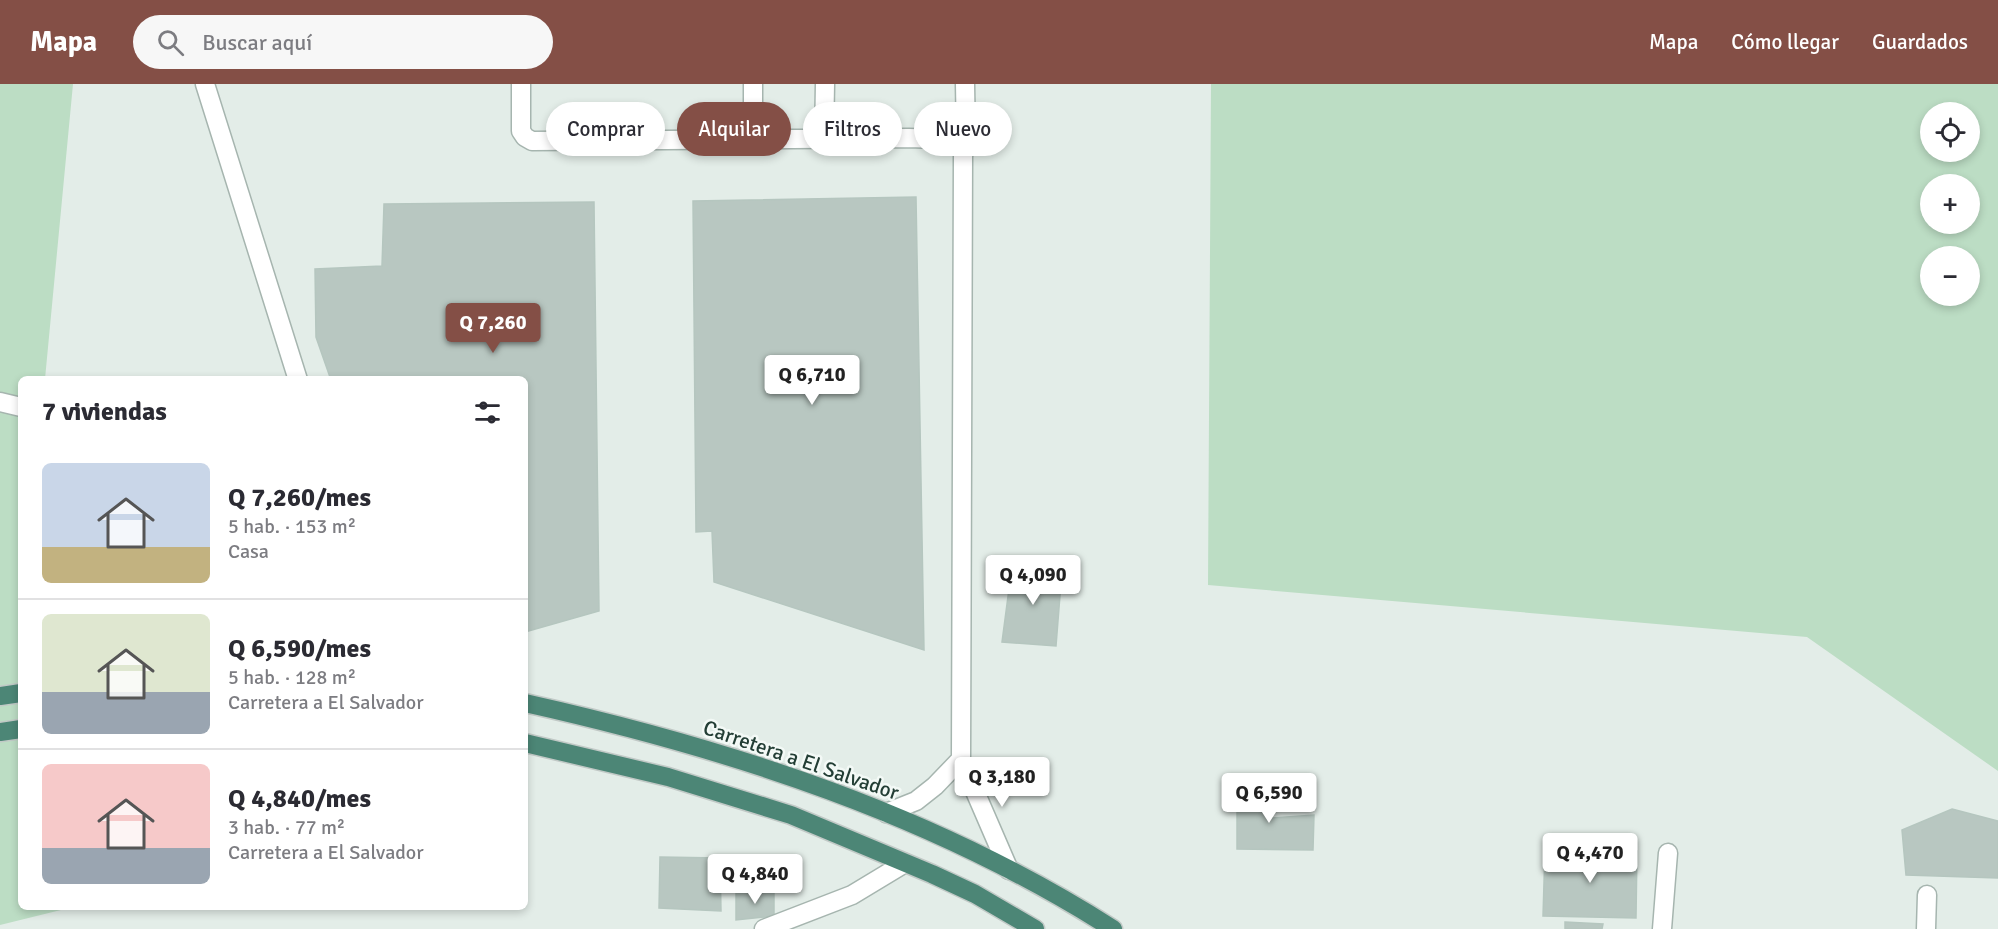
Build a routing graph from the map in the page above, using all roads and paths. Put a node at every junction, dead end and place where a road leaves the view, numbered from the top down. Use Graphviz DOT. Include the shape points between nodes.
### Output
graph roads {
  1 [pos="206,84"];
  2 [pos="521,84"];
  3 [pos="753,84"];
  4 [pos="825,84"];
  5 [pos="965,84"];
  6 [pos="753,102"];
  7 [pos="825,102"];
  8 [pos="965,102"];
  9 [pos="677,141"];
  10 [pos="963,156"];
  11 [pos="297,376"];
  12 [pos="0,402"];
  13 [pos="18,406"];
  14 [pos="18,693"];
  15 [pos="0,696"];
  16 [pos="528,704"];
  17 [pos="18,729"];
  18 [pos="0,732"];
  19 [pos="528,744"];
  20 [pos="962,759"];
  21 [pos="886,813"];
  22 [pos="1668,853"];
  23 [pos="905,863"];
  24 [pos="1009,870"];
  25 [pos="1927,895"];
  26 [pos="764,929"];
  27 [pos="1035,929"];
  28 [pos="1113,929"];
  29 [pos="1662,929"];
  30 [pos="1926,929"];
  1 -- 11 [label="street"];
  2 -- 9 [label="street" via="521,131 532,141"];
  3 -- 6 [label="street"];
  4 -- 7 [label="street"];
  5 -- 8 [label="street"];
  10 -- 20 [label="street"];
  12 -- 13 [label="street"];
  14 -- 15 [label="highway"];
  16 -- 21 [label="highway, Carretera a El Salvador" via="696,746 822,787"];
  17 -- 18 [label="highway"];
  19 -- 23 [label="highway" via="728,794 792,815"];
  20 -- 21 [label="street" via="916,801"];
  20 -- 24 [label="street"];
  21 -- 24 [label="highway, Carretera a El Salvador"];
  22 -- 29 [label="street"];
  23 -- 26 [label="street" via="852,895"];
  23 -- 27 [label="highway" via="975,894"];
  24 -- 28 [label="highway, Carretera a El Salvador"];
  25 -- 30 [label="street"];
}
